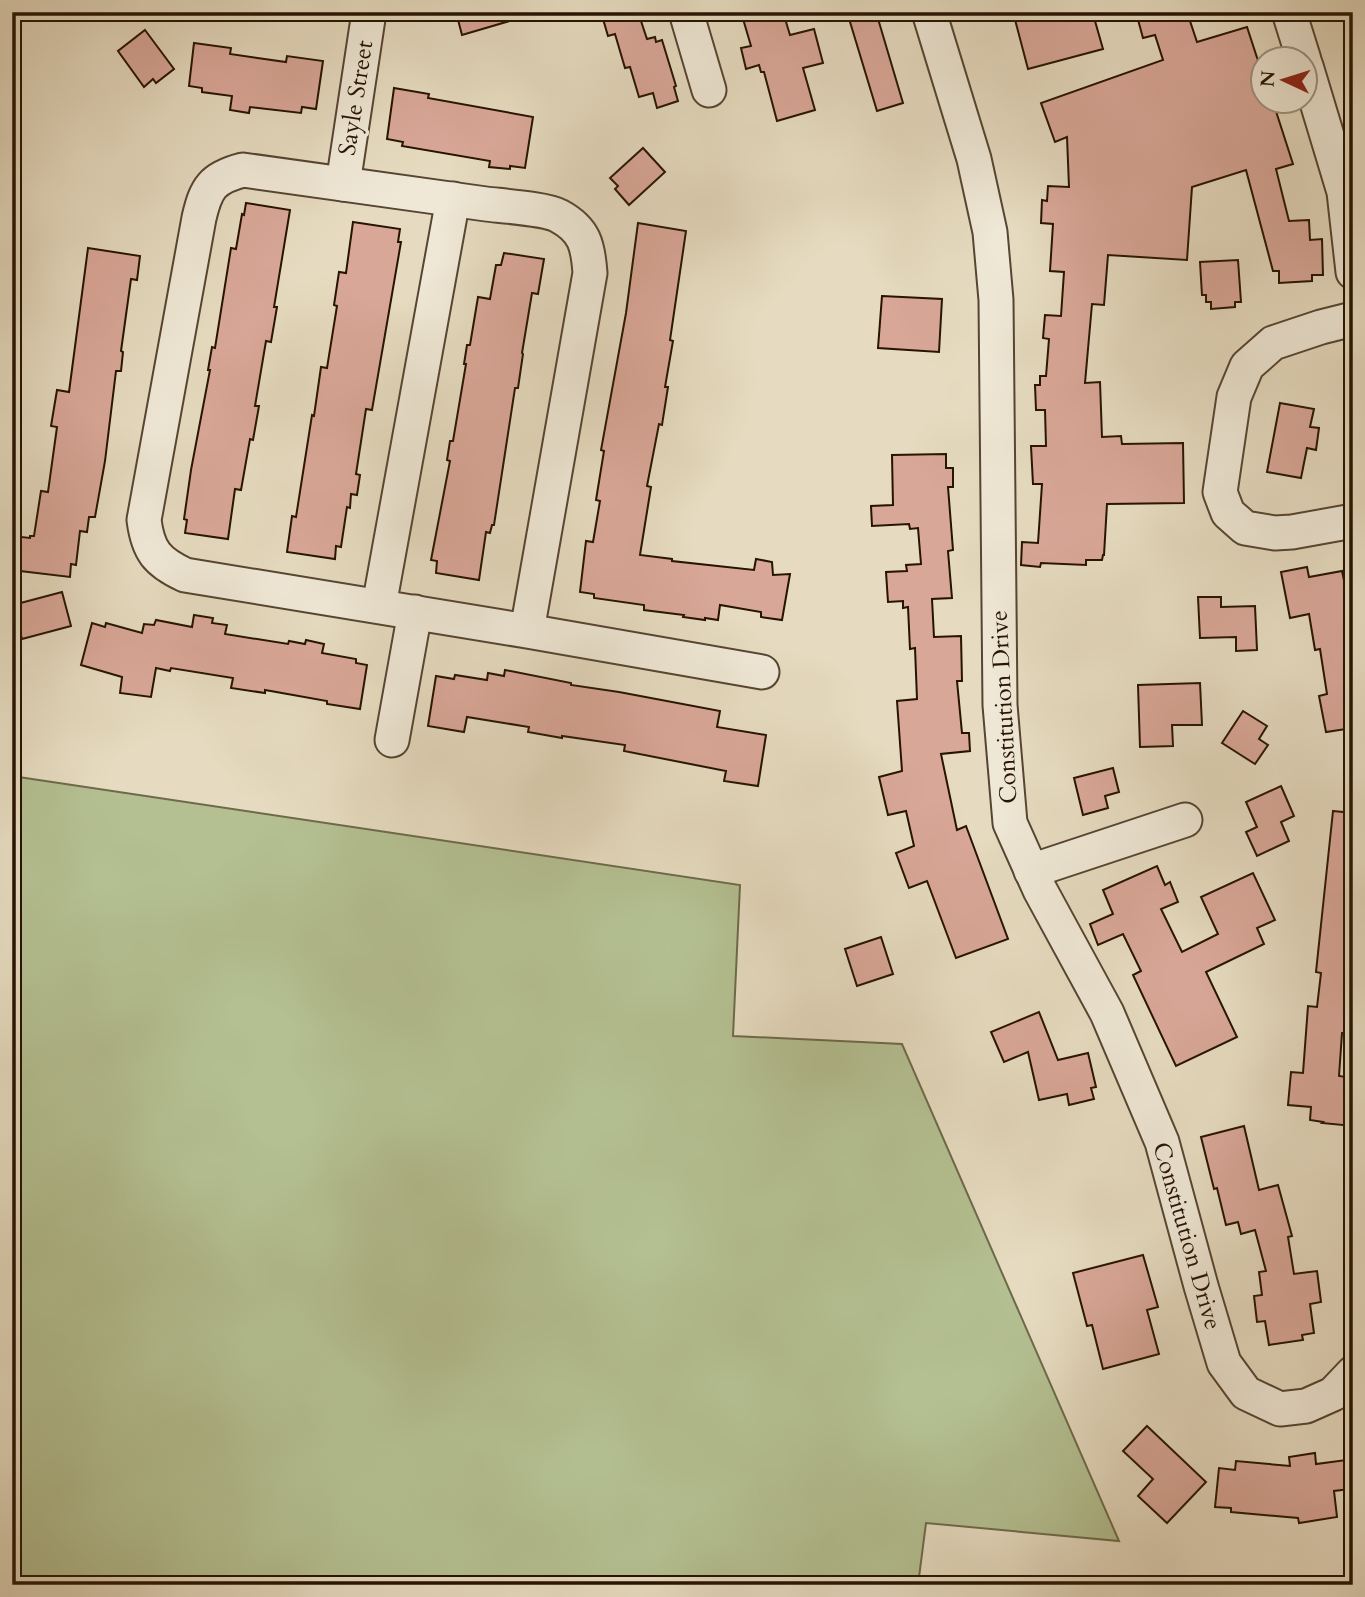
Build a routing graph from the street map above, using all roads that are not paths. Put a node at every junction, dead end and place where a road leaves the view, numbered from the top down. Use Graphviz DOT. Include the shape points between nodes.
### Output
graph roads {
  1 [pos="369,12"];
  2 [pos="686,12"];
  3 [pos="929,12"];
  4 [pos="1289,12"];
  5 [pos="1300,46"];
  6 [pos="709,90"];
  7 [pos="1320,112"];
  8 [pos="342,184"];
  9 [pos="453,199"];
  10 [pos="1353,272"];
  11 [pos="1353,319"];
  12 [pos="1353,521"];
  13 [pos="379,606"];
  14 [pos="415,612"];
  15 [pos="527,631"];
  16 [pos="762,672"];
  17 [pos="392,740"];
  18 [pos="1185,820"];
  19 [pos="1031,871"];
  20 [pos="1343,1383"];
  1 -- 8 [label="street, Sayle Street"];
  2 -- 6 [label="street"];
  3 -- 19 [label="street, Constitution Drive" via="974,159 990,232 996,300 1000,705 1010,823"];
  4 -- 5 [label="street"];
  7 -- 10 [label="street" via="1344,192"];
  8 -- 9 [label="street"];
  8 -- 13 [label="street" via="243,170 216,182 204,197 144,520 146,540 155,555 185,575"];
  9 -- 13 [label="street"];
  9 -- 15 [label="street" via="556,214 582,235 589,251 590,273"];
  11 -- 12 [label="street" via="1273,343 1247,366 1234,397 1220,492 1228,513 1245,528 1292,533"];
  13 -- 14 [label="street"];
  14 -- 15 [label="street"];
  14 -- 17 [label="street"];
  15 -- 16 [label="street"];
  18 -- 19 [label="street"];
  19 -- 20 [label="street, Constitution Drive" via="1107,1013 1162,1142 1224,1363 1246,1393 1280,1409 1306,1406"];
}
